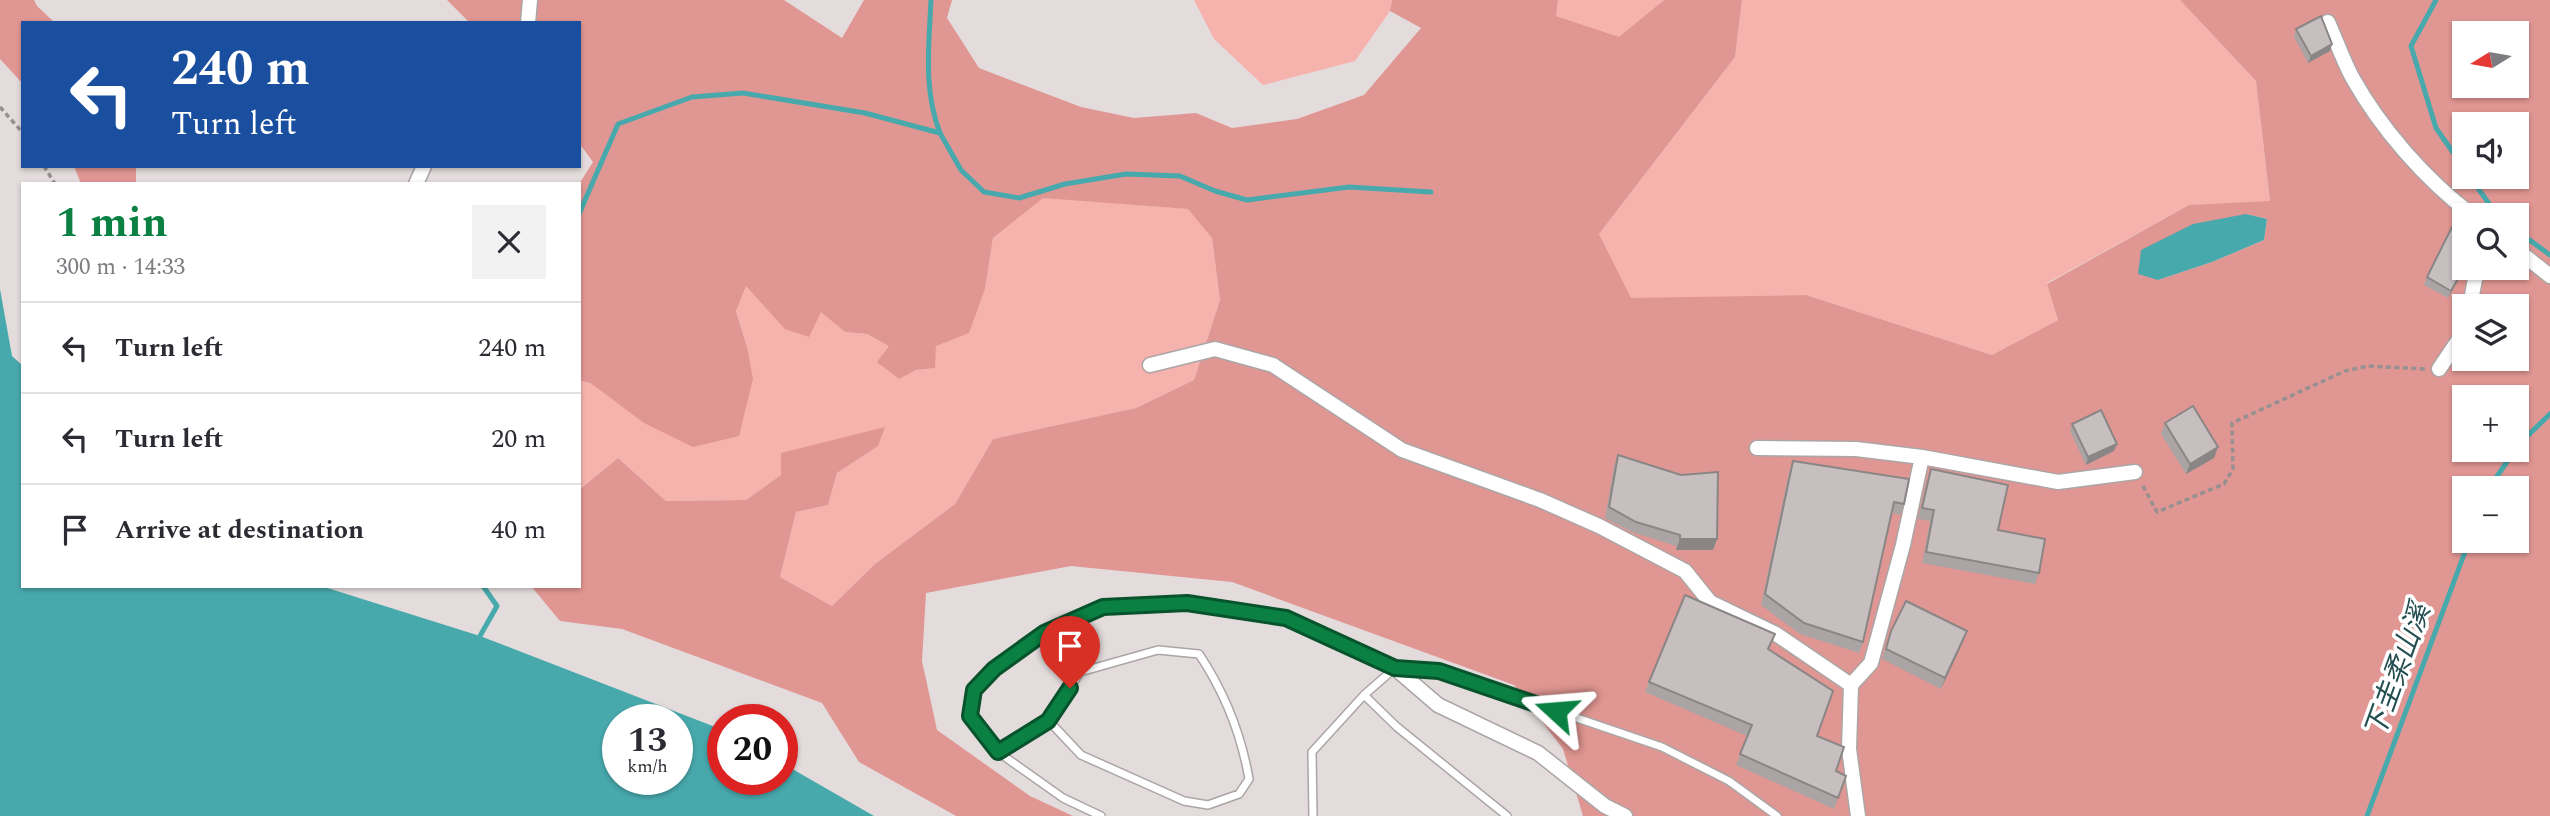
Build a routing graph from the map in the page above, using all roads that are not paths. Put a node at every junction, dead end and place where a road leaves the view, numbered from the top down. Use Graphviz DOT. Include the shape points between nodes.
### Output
graph roads {
  1 [pos="530,0"];
  2 [pos="528,21"];
  3 [pos="2328,22"];
  4 [pos="2456,203"];
  5 [pos="2529,259"];
  6 [pos="2550,276"];
  7 [pos="2452,350"];
  8 [pos="1150,365"];
  9 [pos="2440,369"];
  10 [pos="1757,448"];
  11 [pos="1922,457"];
  12 [pos="2135,472"];
  13 [pos="1395,668"];
  14 [pos="1851,685"];
  15 [pos="1364,695"];
  16 [pos="1048,721"];
  17 [pos="998,752"];
  18 [pos="1101,816"];
  19 [pos="1313,816"];
  20 [pos="1507,816"];
  21 [pos="1625,816"];
  22 [pos="1777,816"];
  23 [pos="1858,816"];
  1 -- 2 [label="street"];
  3 -- 4 [label="street" via="2374,111"];
  5 -- 6 [label="street"];
  7 -- 9 [label="street"];
  8 -- 14 [label="street" via="1215,349 1273,365 1402,450 1552,505 1685,571 1710,602 1776,634"];
  10 -- 11 [label="street" via="1856,449"];
  11 -- 12 [label="street" via="2058,482"];
  11 -- 14 [label="street" via="1871,663"];
  13 -- 15 [label="lane"];
  13 -- 17 [label="lane" via="1286,618 1187,603 1103,607 1044,633 994,669 974,690 970,716"];
  13 -- 21 [label="street" via="1438,705 1538,753 1605,806"];
  13 -- 22 [label="lane" via="1439,671 1661,747 1730,781"];
  14 -- 23 [label="street" via="1849,749"];
  15 -- 19 [label="lane" via="1312,752"];
  15 -- 20 [label="lane"];
  16 -- 16 [label="lane" via="1081,755 1184,801 1209,805 1239,794 1249,779 1243,745 1218,683 1199,654 1158,650 1080,672"];
  16 -- 17 [label="lane"];
  17 -- 18 [label="lane" via="1063,798"];
}
